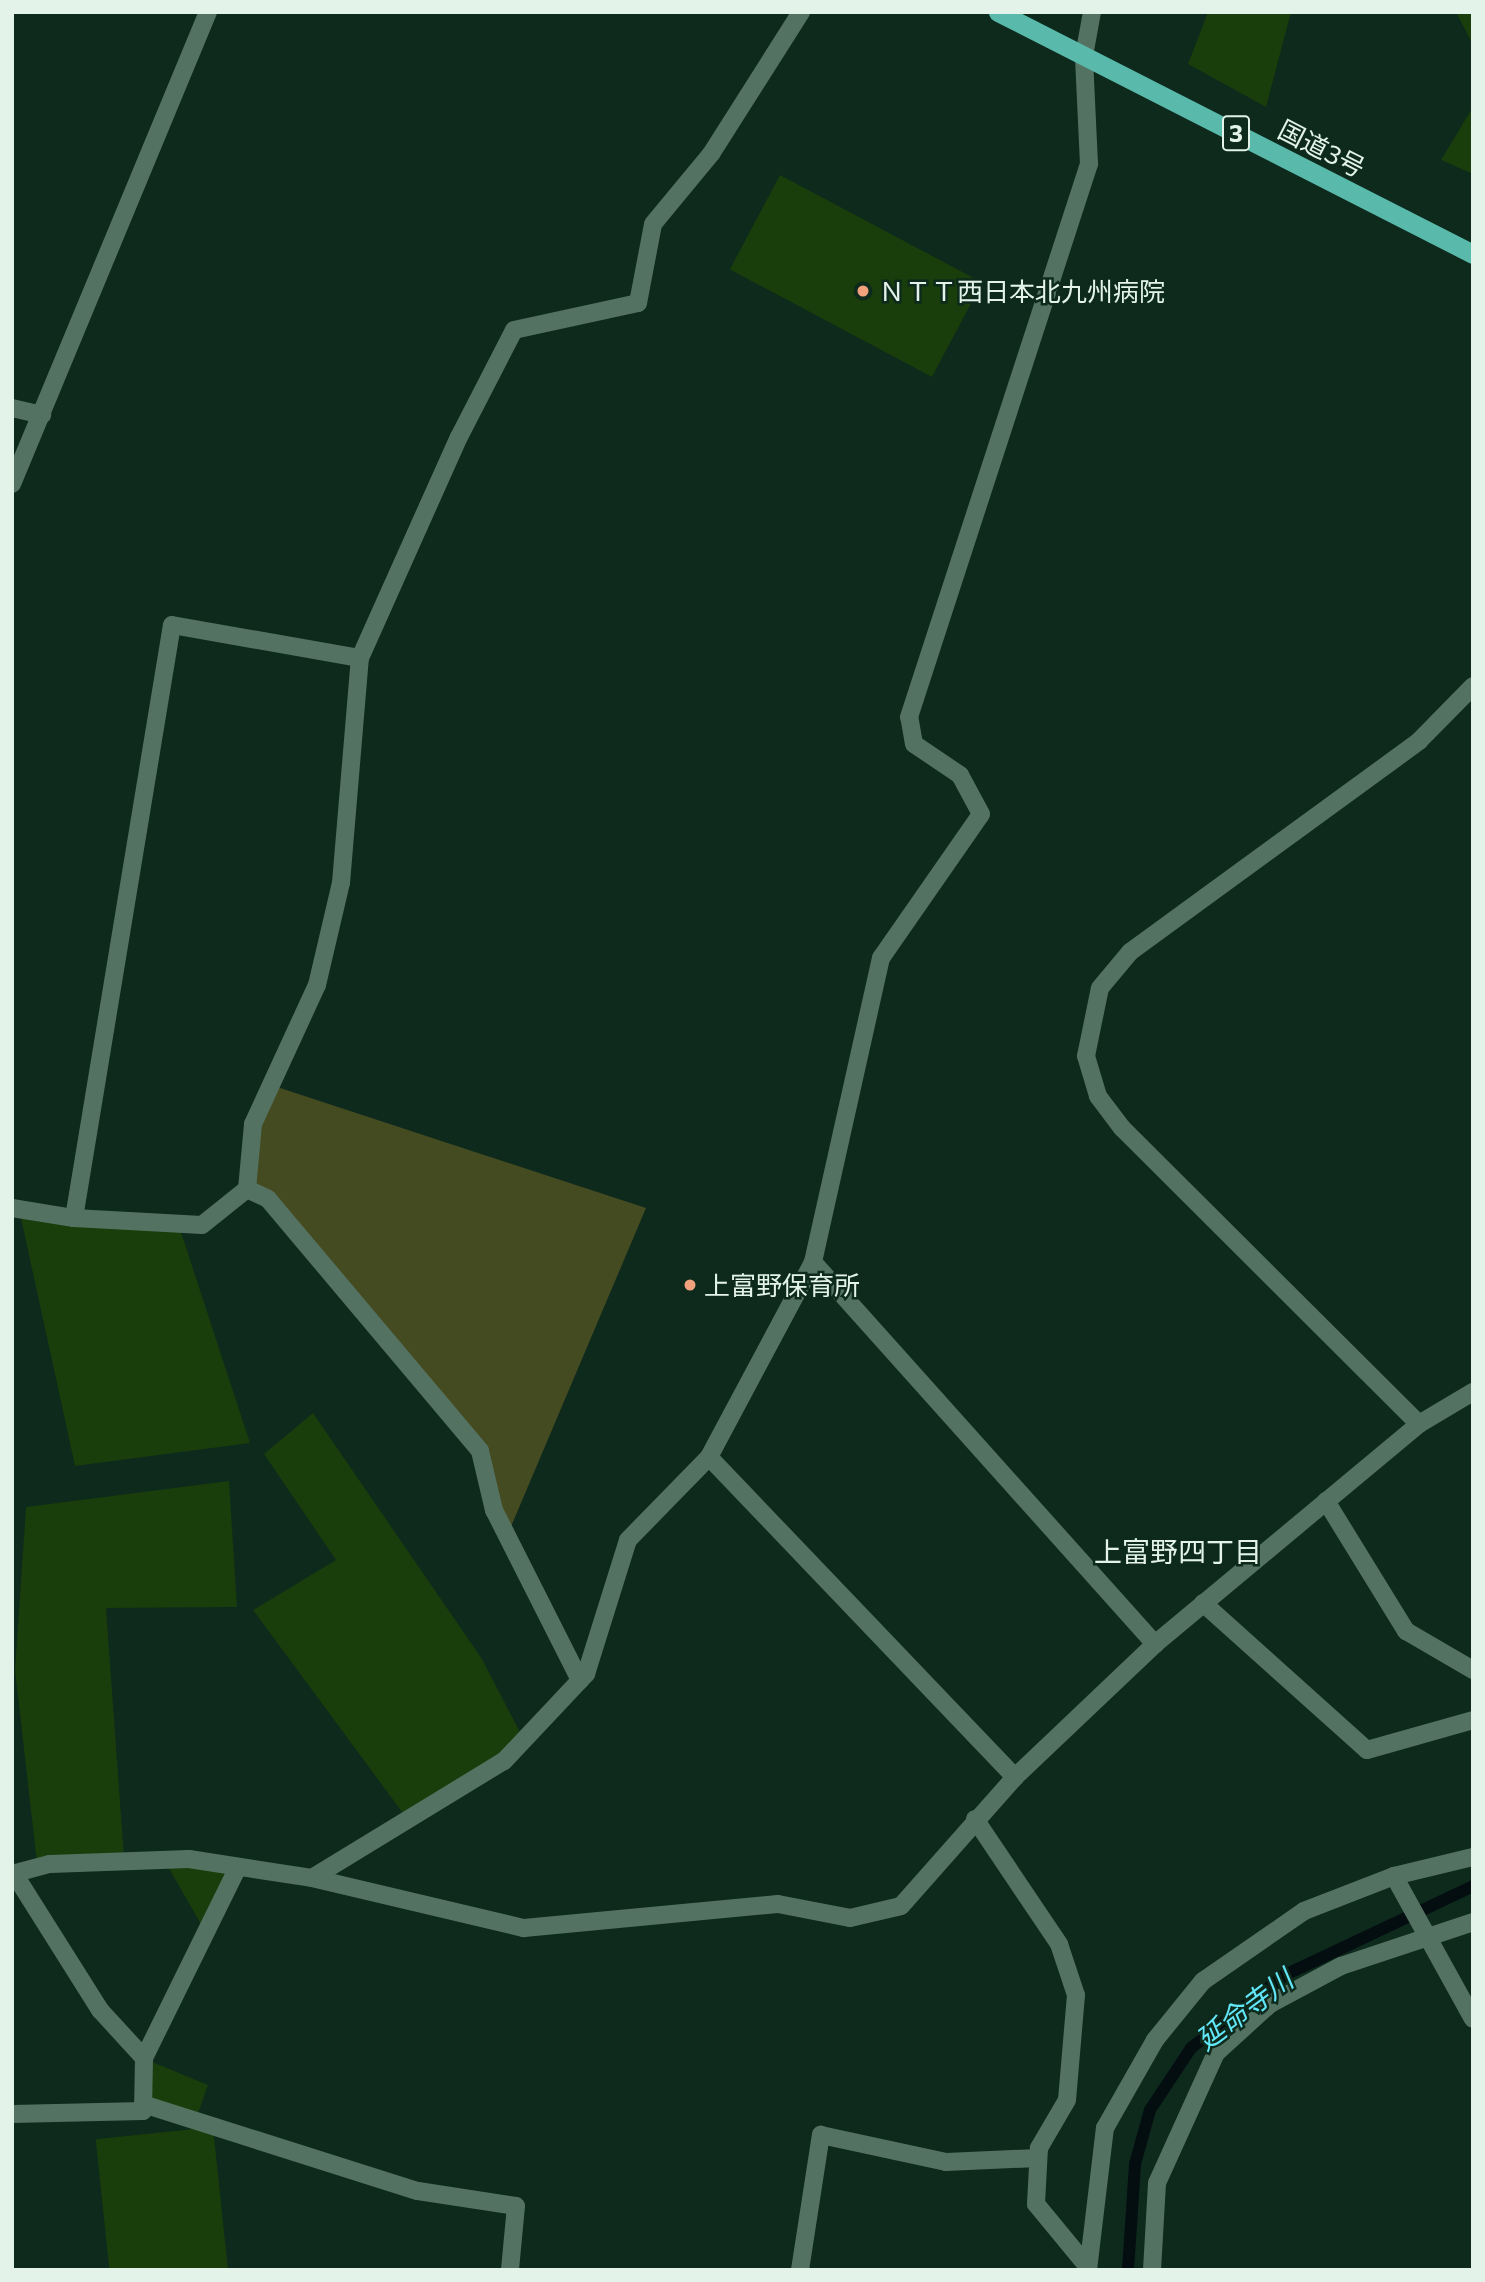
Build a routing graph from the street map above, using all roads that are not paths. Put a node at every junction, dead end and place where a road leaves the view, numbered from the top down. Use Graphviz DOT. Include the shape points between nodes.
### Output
graph roads {
  1 [pos="208,12"];
  2 [pos="801,12"];
  3 [pos="998,12"];
  4 [pos="1092,12"];
  5 [pos="1084,56"];
  6 [pos="1473,254"];
  7 [pos="12,408"];
  8 [pos="42,415"];
  9 [pos="12,484"];
  10 [pos="360,658"];
  11 [pos="1473,686"];
  12 [pos="247,1189"];
  13 [pos="12,1208"];
  14 [pos="74,1218"];
  15 [pos="813,1262"];
  16 [pos="1473,1392"];
  17 [pos="1419,1424"];
  18 [pos="709,1457"];
  19 [pos="1325,1501"];
  20 [pos="1203,1602"];
  21 [pos="1155,1644"];
  22 [pos="1473,1670"];
  23 [pos="580,1680"];
  24 [pos="1473,1720"];
  25 [pos="1015,1777"];
  26 [pos="975,1819"];
  27 [pos="1473,1857"];
  28 [pos="239,1867"];
  29 [pos="14,1874"];
  30 [pos="1394,1876"];
  31 [pos="312,1878"];
  32 [pos="1473,1922"];
  33 [pos="1429,1935"];
  34 [pos="1473,2020"];
  35 [pos="144,2058"];
  36 [pos="143,2104"];
  37 [pos="12,2114"];
  38 [pos="1038,2158"];
  39 [pos="1088,2268"];
  40 [pos="510,2270"];
  41 [pos="800,2270"];
  42 [pos="1152,2270"];
  1 -- 8 [label="street"];
  2 -- 10 [label="street" via="711,154 653,224 638,303 514,330"];
  3 -- 5 [label="highway, 国道3号 / 3"];
  4 -- 5 [label="street"];
  5 -- 6 [label="highway, 国道3号 / 3"];
  5 -- 15 [label="street" via="1089,164 909,718 914,744 960,775 981,814 881,958"];
  7 -- 8 [label="street"];
  8 -- 9 [label="street"];
  10 -- 12 [label="street" via="341,883 317,985 253,1124"];
  10 -- 14 [label="street" via="172,625"];
  11 -- 17 [label="street" via="1419,741 1130,952 1100,988 1086,1056 1098,1096 1122,1128"];
  12 -- 14 [label="street" via="202,1225"];
  12 -- 23 [label="street" via="268,1199 480,1451 494,1510"];
  13 -- 14 [label="street"];
  15 -- 18 [label="street"];
  15 -- 21 [label="street"];
  16 -- 17 [label="street"];
  17 -- 19 [label="street"];
  18 -- 23 [label="street" via="628,1540"];
  18 -- 25 [label="street"];
  19 -- 20 [label="street"];
  19 -- 22 [label="street" via="1406,1632"];
  20 -- 21 [label="street"];
  20 -- 24 [label="street" via="1367,1751"];
  21 -- 25 [label="street"];
  23 -- 31 [label="street" via="504,1761"];
  25 -- 26 [label="street"];
  26 -- 31 [label="street" via="901,1906 850,1918 778,1904 524,1928"];
  26 -- 38 [label="street" via="1059,1944 1076,1995 1067,2100"];
  27 -- 30 [label="street"];
  28 -- 29 [label="street" via="189,1859 63,1863"];
  28 -- 31 [label="street"];
  28 -- 35 [label="street"];
  29 -- 35 [label="street" via="100,2010"];
  30 -- 33 [label="street"];
  30 -- 39 [label="street" via="1304,1911 1252,1944 1203,1980 1155,2040 1105,2128"];
  32 -- 33 [label="street"];
  33 -- 34 [label="street"];
  33 -- 42 [label="street" via="1341,1966 1269,2004 1216,2053 1157,2183"];
  35 -- 36 [label="street"];
  36 -- 37 [label="street" via="144,2111"];
  36 -- 40 [label="street" via="418,2191 516,2206"];
  38 -- 39 [label="street" via="1036,2203"];
  38 -- 41 [label="street" via="946,2162 821,2135"];
}
